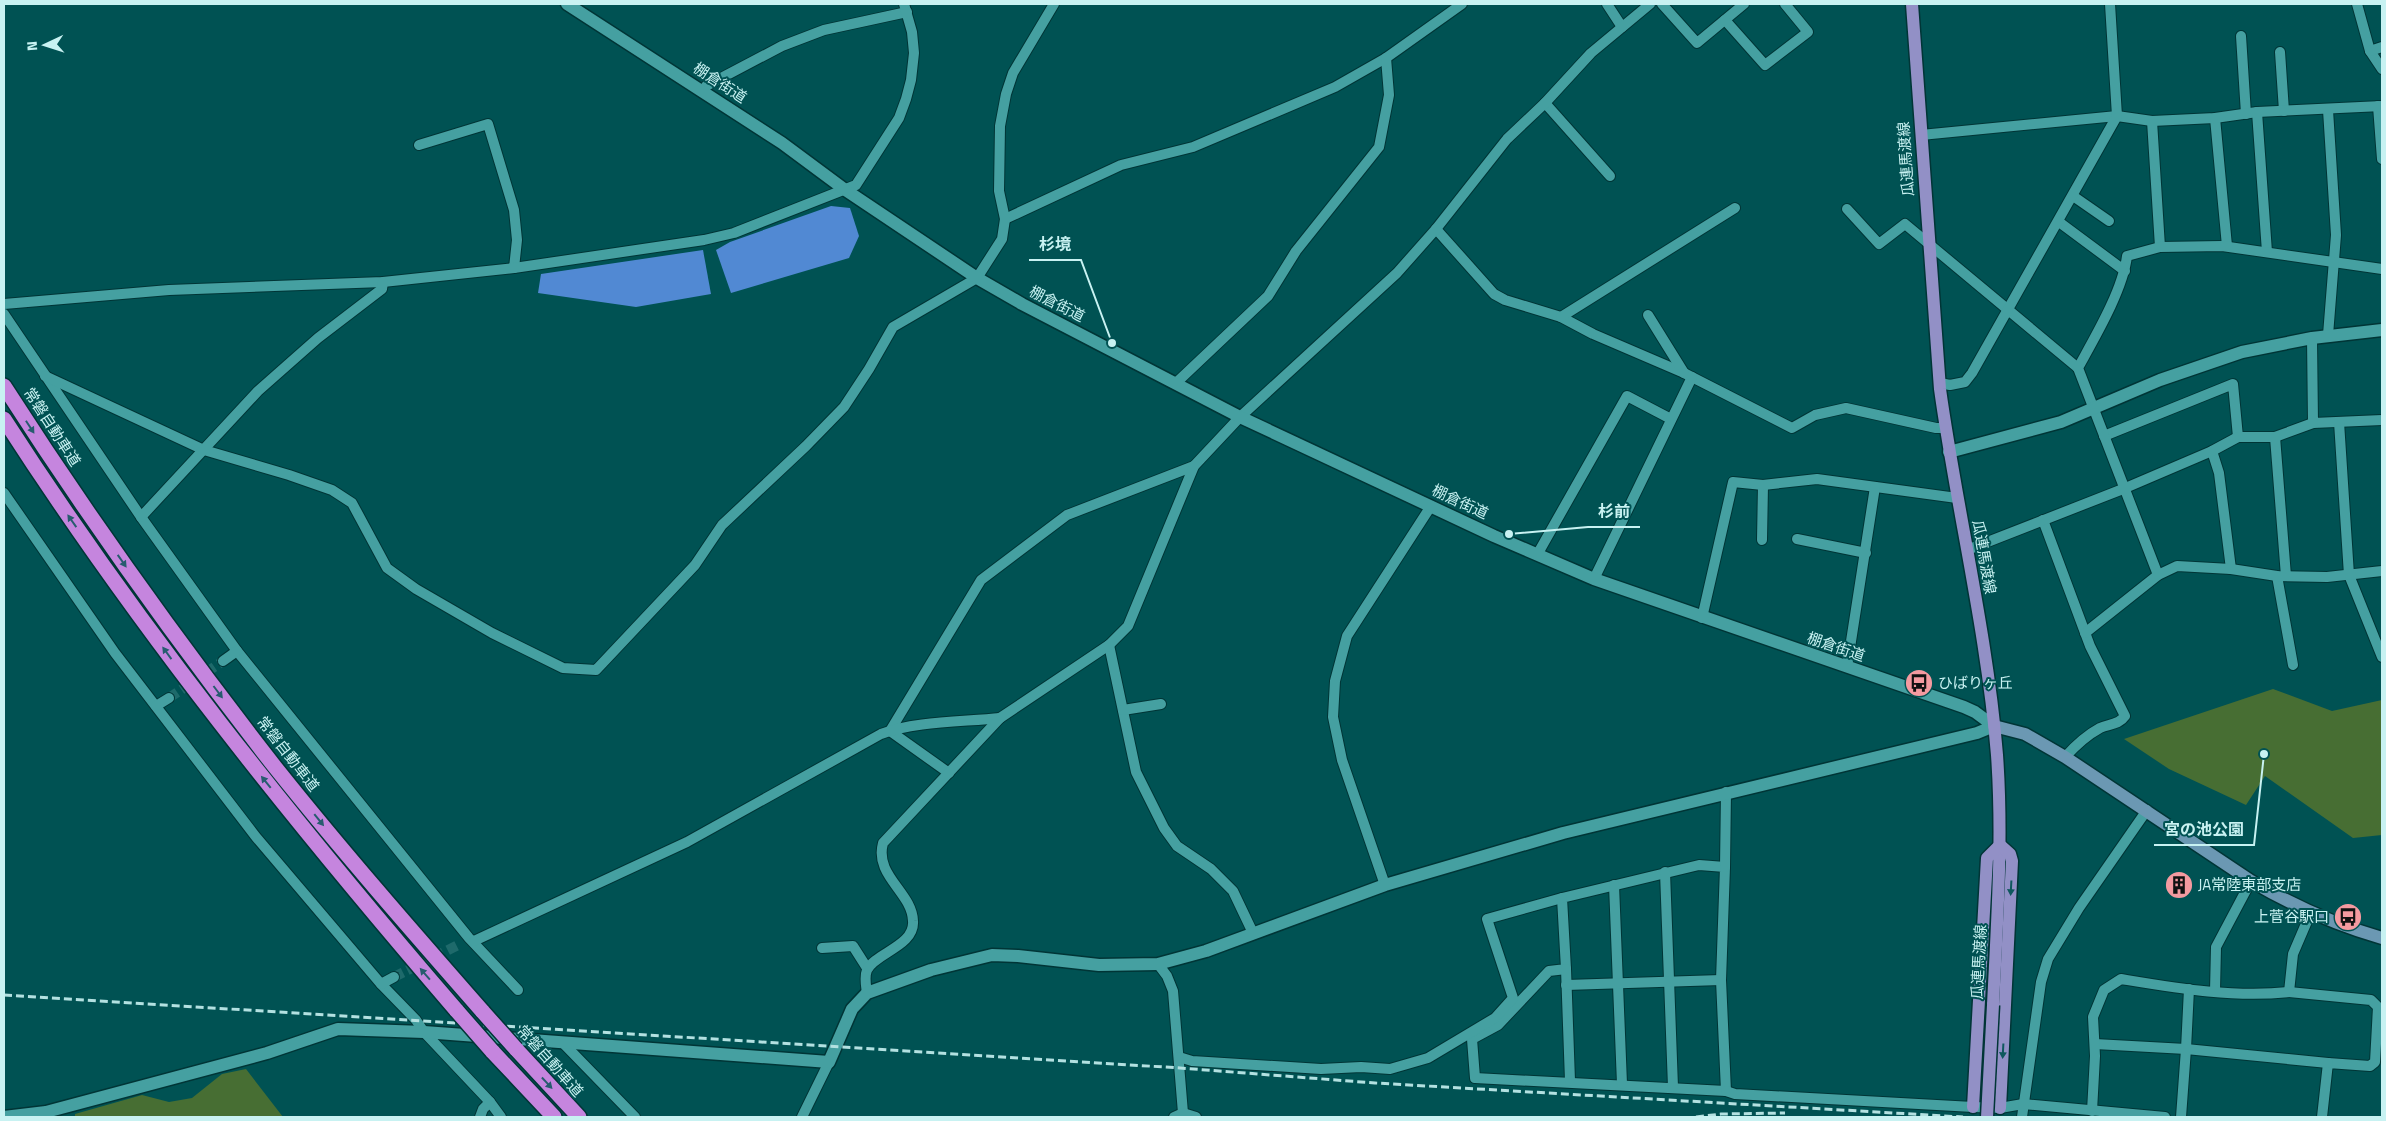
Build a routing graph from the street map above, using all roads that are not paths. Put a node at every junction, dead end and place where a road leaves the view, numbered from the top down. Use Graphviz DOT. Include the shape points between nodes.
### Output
graph roads {
  1 [pos="567,4"];
  2 [pos="1054,4"];
  3 [pos="1462,4"];
  4 [pos="1607,4"];
  5 [pos="1650,4"];
  6 [pos="1662,4"];
  7 [pos="1744,4"];
  8 [pos="1785,4"];
  9 [pos="1912,4"];
  10 [pos="2110,4"];
  11 [pos="2357,4"];
  12 [pos="906,8"];
  13 [pos="1725,20"];
  14 [pos="1622,26"];
  15 [pos="2241,36"];
  16 [pos="2382,47"];
  17 [pos="2370,51"];
  18 [pos="2280,52"];
  19 [pos="1386,58"];
  20 [pos="2382,69"];
  21 [pos="704,92"];
  22 [pos="1544,103"];
  23 [pos="2380,106"];
  24 [pos="2328,110"];
  25 [pos="2284,111"];
  26 [pos="2257,112"];
  27 [pos="2246,114"];
  28 [pos="2117,116"];
  29 [pos="2215,118"];
  30 [pos="2152,121"];
  31 [pos="1921,135"];
  32 [pos="420,145"];
  33 [pos="2382,158"];
  34 [pos="1610,176"];
  35 [pos="844,189"];
  36 [pos="2073,196"];
  37 [pos="1735,208"];
  38 [pos="1847,209"];
  39 [pos="1005,219"];
  40 [pos="2059,222"];
  41 [pos="2109,222"];
  42 [pos="1436,229"];
  43 [pos="1929,246"];
  44 [pos="2227,246"];
  45 [pos="2160,247"];
  46 [pos="2267,252"];
  47 [pos="2335,262"];
  48 [pos="514,268"];
  49 [pos="2382,269"];
  50 [pos="2125,271"];
  51 [pos="977,278"];
  52 [pos="383,282"];
  53 [pos="4,304"];
  54 [pos="2008,311"];
  55 [pos="4,314"];
  56 [pos="1648,315"];
  57 [pos="1561,317"];
  58 [pos="2382,330"];
  59 [pos="2328,335"];
  60 [pos="2312,338"];
  61 [pos="2078,368"];
  62 [pos="1688,375"];
  63 [pos="45,376"];
  64 [pos="1176,382"];
  65 [pos="1940,383"];
  66 [pos="4,386"];
  67 [pos="2093,409"];
  68 [pos="1240,416"];
  69 [pos="4,419"];
  70 [pos="1671,419"];
  71 [pos="2382,420"];
  72 [pos="2339,422"];
  73 [pos="2313,423"];
  74 [pos="1946,428"];
  75 [pos="2104,436"];
  76 [pos="2276,437"];
  77 [pos="2238,438"];
  78 [pos="204,450"];
  79 [pos="2212,451"];
  80 [pos="1949,452"];
  81 [pos="1194,466"];
  82 [pos="1763,485"];
  83 [pos="1875,487"];
  84 [pos="2123,489"];
  85 [pos="4,493"];
  86 [pos="1957,498"];
  87 [pos="1431,506"];
  88 [pos="141,517"];
  89 [pos="2043,520"];
  90 [pos="1797,538"];
  91 [pos="1762,540"];
  92 [pos="1967,550"];
  93 [pos="1866,553"];
  94 [pos="1537,555"];
  95 [pos="2231,569"];
  96 [pos="2382,571"];
  97 [pos="2158,575"];
  98 [pos="2349,575"];
  99 [pos="2281,576"];
  100 [pos="1594,579"];
  101 [pos="1702,618"];
  102 [pos="2085,633"];
  103 [pos="1109,646"];
  104 [pos="237,652"];
  105 [pos="2382,658"];
  106 [pos="223,661"];
  107 [pos="2293,665"];
  108 [pos="1847,667"];
  109 [pos="169,698"];
  110 [pos="1161,704"];
  111 [pos="156,706"];
  112 [pos="1123,710"];
  113 [pos="1000,718"];
  114 [pos="1994,726"];
  115 [pos="890,731"];
  116 [pos="2065,757"];
  117 [pos="949,773"];
  118 [pos="1726,792"];
  119 [pos="2147,810"];
  120 [pos="2000,845"];
  121 [pos="1725,867"];
  122 [pos="1665,872"];
  123 [pos="2251,881"];
  124 [pos="1385,885"];
  125 [pos="1614,885"];
  126 [pos="1562,898"];
  127 [pos="2310,912"];
  128 [pos="1253,933"];
  129 [pos="2382,938"];
  130 [pos="471,939"];
  131 [pos="460,944"];
  132 [pos="822,948"];
  133 [pos="1158,964"];
  134 [pos="867,968"];
  135 [pos="1566,969"];
  136 [pos="394,977"];
  137 [pos="1721,980"];
  138 [pos="1668,982"];
  139 [pos="1618,983"];
  140 [pos="381,984"];
  141 [pos="1566,985"];
  142 [pos="518,990"];
  143 [pos="2190,990"];
  144 [pos="2215,991"];
  145 [pos="2289,992"];
  146 [pos="867,993"];
  147 [pos="424,1032"];
  148 [pos="563,1043"];
  149 [pos="2094,1044"];
  150 [pos="2186,1049"];
  151 [pos="1179,1057"];
  152 [pos="829,1062"];
  153 [pos="2328,1063"];
  154 [pos="1570,1081"];
  155 [pos="1622,1084"];
  156 [pos="1673,1087"];
  157 [pos="1726,1091"];
  158 [pos="490,1102"];
  159 [pos="2023,1104"];
  160 [pos="1973,1107"];
  161 [pos="2000,1108"];
  162 [pos="2092,1110"];
  163 [pos="1179,1115"];
  164 [pos="4,1117"];
  165 [pos="480,1117"];
  166 [pos="501,1117"];
  167 [pos="554,1117"];
  168 [pos="579,1117"];
  169 [pos="634,1117"];
  170 [pos="802,1117"];
  171 [pos="1196,1117"];
  172 [pos="1987,1117"];
  173 [pos="2022,1117"];
  174 [pos="2165,1117"];
  175 [pos="2181,1117"];
  176 [pos="2322,1117"];
  1 -- 21 [label="street, 棚倉街道"];
  2 -- 39 [label="street" via="1013,73 1006,94 1000,126 999,191"];
  3 -- 19 [label="street"];
  4 -- 14 [label="street"];
  5 -- 14 [label="street"];
  6 -- 13 [label="street" via="1697,43"];
  7 -- 13 [label="street"];
  8 -- 13 [label="street" via="1808,32 1765,65"];
  9 -- 31 [label="main road, 瓜連馬渡線"];
  10 -- 28 [label="street"];
  11 -- 17 [label="street"];
  12 -- 21 [label="street" via="824,30 782,46 706,86"];
  12 -- 35 [label="street" via="914,53 906,99 899,118 856,185"];
  14 -- 22 [label="street" via="1590,52"];
  15 -- 27 [label="street"];
  16 -- 17 [label="street"];
  17 -- 20 [label="street"];
  18 -- 25 [label="street"];
  19 -- 39 [label="street" via="1335,87 1269,116 1193,148 1121,165"];
  19 -- 64 [label="street" via="1389,95 1379,147 1296,251 1268,296"];
  21 -- 35 [label="street, 棚倉街道" via="782,143"];
  22 -- 34 [label="street"];
  22 -- 42 [label="street" via="1507,139"];
  23 -- 24 [label="street"];
  23 -- 33 [label="street"];
  24 -- 25 [label="street"];
  24 -- 47 [label="street"];
  25 -- 26 [label="street"];
  26 -- 27 [label="street"];
  26 -- 46 [label="street"];
  27 -- 29 [label="street"];
  28 -- 30 [label="street"];
  28 -- 31 [label="street"];
  28 -- 36 [label="street"];
  29 -- 30 [label="street"];
  29 -- 44 [label="street"];
  30 -- 45 [label="street"];
  31 -- 43 [label="main road, 瓜連馬渡線"];
  32 -- 48 [label="street" via="488,124 514,210 517,240"];
  35 -- 48 [label="street" via="734,233"];
  35 -- 51 [label="street, 棚倉街道"];
  36 -- 40 [label="street"];
  36 -- 41 [label="street"];
  37 -- 57 [label="street"];
  38 -- 43 [label="street" via="1879,244 1904,224"];
  39 -- 51 [label="street" via="1002,239"];
  40 -- 50 [label="street"];
  40 -- 54 [label="street"];
  42 -- 57 [label="street" via="1494,294"];
  42 -- 68 [label="street" via="1397,273"];
  43 -- 54 [label="street"];
  43 -- 65 [label="main road, 瓜連馬渡線"];
  44 -- 45 [label="street"];
  44 -- 46 [label="street"];
  45 -- 50 [label="street" via="2127,256"];
  46 -- 47 [label="street"];
  47 -- 49 [label="street"];
  47 -- 59 [label="street"];
  48 -- 52 [label="street"];
  50 -- 61 [label="street"];
  51 -- 64 [label="street, 棚倉街道"];
  51 -- 78 [label="street" via="893,327 844,407 722,525 695,565 596,670 563,668 492,633 416,589 388,568 352,503 332,490"];
  52 -- 53 [label="street" via="169,290"];
  52 -- 78 [label="street" via="382,289 318,338 258,391"];
  54 -- 61 [label="street"];
  54 -- 65 [label="street" via="1965,382"];
  55 -- 63 [label="street"];
  56 -- 62 [label="street"];
  57 -- 62 [label="street"];
  58 -- 59 [label="street"];
  59 -- 60 [label="street"];
  60 -- 67 [label="street" via="2242,352 2198,366"];
  60 -- 73 [label="street"];
  61 -- 67 [label="street"];
  62 -- 70 [label="street"];
  62 -- 74 [label="street" via="1792,428 1815,415 1846,408"];
  63 -- 78 [label="street"];
  63 -- 88 [label="street"];
  64 -- 68 [label="street, 棚倉街道"];
  65 -- 74 [label="main road, 瓜連馬渡線"];
  66 -- 168 [label="highway, 常磐自動車道, one-way, bridge" via="124,564 269,759 383,898"];
  67 -- 75 [label="street"];
  67 -- 80 [label="street" via="2035,430"];
  68 -- 81 [label="street"];
  68 -- 87 [label="street, 棚倉街道"];
  167 -- 69 [label="highway, one-way, bridge" via="457,1011 298,822 178,669 101,563"];
  70 -- 94 [label="street" via="1627,396"];
  70 -- 100 [label="street"];
  71 -- 72 [label="street"];
  72 -- 73 [label="street"];
  72 -- 98 [label="street"];
  73 -- 76 [label="street"];
  74 -- 80 [label="main road, 瓜連馬渡線"];
  75 -- 77 [label="street" via="2233,384"];
  75 -- 84 [label="street"];
  76 -- 77 [label="street"];
  76 -- 99 [label="street"];
  77 -- 79 [label="street"];
  78 -- 88 [label="street"];
  79 -- 84 [label="street"];
  79 -- 95 [label="street" via="2219,473"];
  80 -- 86 [label="main road, 瓜連馬渡線"];
  81 -- 103 [label="street" via="1128,626"];
  81 -- 115 [label="street" via="1067,515 981,580"];
  82 -- 83 [label="street" via="1817,479"];
  82 -- 91 [label="street"];
  82 -- 101 [label="street" via="1734,482"];
  83 -- 86 [label="street"];
  83 -- 93 [label="street"];
  84 -- 89 [label="street"];
  84 -- 97 [label="street"];
  85 -- 111 [label="street" via="78,602"];
  86 -- 92 [label="main road, 瓜連馬渡線"];
  87 -- 94 [label="street, 棚倉街道"];
  87 -- 124 [label="street" via="1347,636 1336,681 1333,717 1342,760"];
  88 -- 104 [label="street"];
  89 -- 92 [label="street"];
  89 -- 102 [label="street"];
  90 -- 93 [label="street"];
  92 -- 114 [label="main road, 瓜連馬渡線"];
  93 -- 108 [label="street"];
  94 -- 100 [label="street, 棚倉街道"];
  95 -- 97 [label="street" via="2177,566"];
  95 -- 99 [label="street"];
  96 -- 98 [label="street"];
  97 -- 102 [label="street"];
  98 -- 99 [label="street"];
  98 -- 105 [label="street"];
  99 -- 107 [label="street"];
  100 -- 101 [label="street, 棚倉街道"];
  101 -- 108 [label="street, 棚倉街道"];
  102 -- 116 [label="street" via="2124,716 2122,721 2099,728"];
  103 -- 112 [label="street"];
  103 -- 113 [label="street"];
  104 -- 106 [label="street"];
  104 -- 130 [label="street"];
  108 -- 114 [label="street, 棚倉街道" via="1975,712"];
  109 -- 111 [label="street"];
  110 -- 112 [label="street"];
  111 -- 140 [label="street" via="256,837"];
  112 -- 128 [label="street" via="1136,772 1164,828 1177,846 1210,869 1233,891"];
  113 -- 115 [label="street"];
  113 -- 117 [label="street"];
  114 -- 116 [label="main road, 棚倉街道" via="2025,734"];
  114 -- 118 [label="street" via="1978,733"];
  114 -- 120 [label="main road, 瓜連馬渡線"];
  115 -- 117 [label="street"];
  115 -- 130 [label="street" via="679,846"];
  116 -- 119 [label="main road, 棚倉街道"];
  117 -- 134 [label="street" via="883,844 880,854 883,866 911,910 914,921 907,938"];
  118 -- 121 [label="street"];
  118 -- 124 [label="street" via="1563,833"];
  119 -- 123 [label="main road, 棚倉街道"];
  119 -- 159 [label="street" via="2078,908 2048,959 2041,982"];
  120 -- 160 [label="main road" via="1987,860"];
  120 -- 161 [label="main road, one-way" via="2010,854 2012,861"];
  120 -- 172 [label="main road, 瓜連馬渡線, bridge"];
  121 -- 122 [label="street" via="1699,865"];
  121 -- 137 [label="street"];
  122 -- 125 [label="street"];
  122 -- 138 [label="street"];
  123 -- 127 [label="main road, 棚倉街道"];
  123 -- 144 [label="street" via="2216,947"];
  124 -- 128 [label="street"];
  125 -- 126 [label="street"];
  125 -- 139 [label="street"];
  126 -- 135 [label="street"];
  126 -- 151 [label="street" via="1487,919 1513,998 1495,1018 1428,1058 1378,1070 1192,1061"];
  127 -- 129 [label="main road, 棚倉街道"];
  127 -- 145 [label="street" via="2292,954"];
  128 -- 133 [label="street" via="1206,952"];
  130 -- 131 [label="street"];
  130 -- 142 [label="street"];
  132 -- 134 [label="street" via="853,946"];
  133 -- 146 [label="street" via="1099,965 992,955 931,970"];
  133 -- 151 [label="street" via="1173,991"];
  134 -- 146 [label="street"];
  135 -- 141 [label="street"];
  135 -- 154 [label="street" via="1550,971 1498,1025 1472,1038 1475,1078"];
  136 -- 140 [label="street"];
  137 -- 138 [label="street"];
  137 -- 157 [label="street"];
  138 -- 139 [label="street"];
  138 -- 156 [label="street"];
  139 -- 141 [label="street"];
  139 -- 155 [label="street"];
  140 -- 147 [label="street"];
  141 -- 154 [label="street"];
  143 -- 144 [label="street"];
  143 -- 149 [label="street" via="2122,979 2104,990 2094,1017"];
  143 -- 150 [label="street"];
  144 -- 145 [label="street"];
  145 -- 153 [label="street" via="2370,1000 2378,1007 2375,1062 2370,1066"];
  146 -- 152 [label="street" via="852,1010"];
  147 -- 148 [label="street"];
  147 -- 158 [label="street"];
  147 -- 164 [label="street" via="338,1029 267,1053 65,1107"];
  148 -- 152 [label="street"];
  148 -- 169 [label="street"];
  149 -- 150 [label="street"];
  149 -- 162 [label="street"];
  150 -- 153 [label="street"];
  150 -- 175 [label="street"];
  151 -- 163 [label="street"];
  152 -- 170 [label="street"];
  153 -- 176 [label="street"];
  154 -- 155 [label="street"];
  155 -- 156 [label="street"];
  156 -- 157 [label="street"];
  157 -- 160 [label="street"];
  158 -- 165 [label="street"];
  158 -- 166 [label="street"];
  159 -- 161 [label="street"];
  159 -- 162 [label="street"];
  159 -- 173 [label="street"];
  160 -- 161 [label="street"];
  162 -- 174 [label="street"];
  163 -- 171 [label="street"];
}
